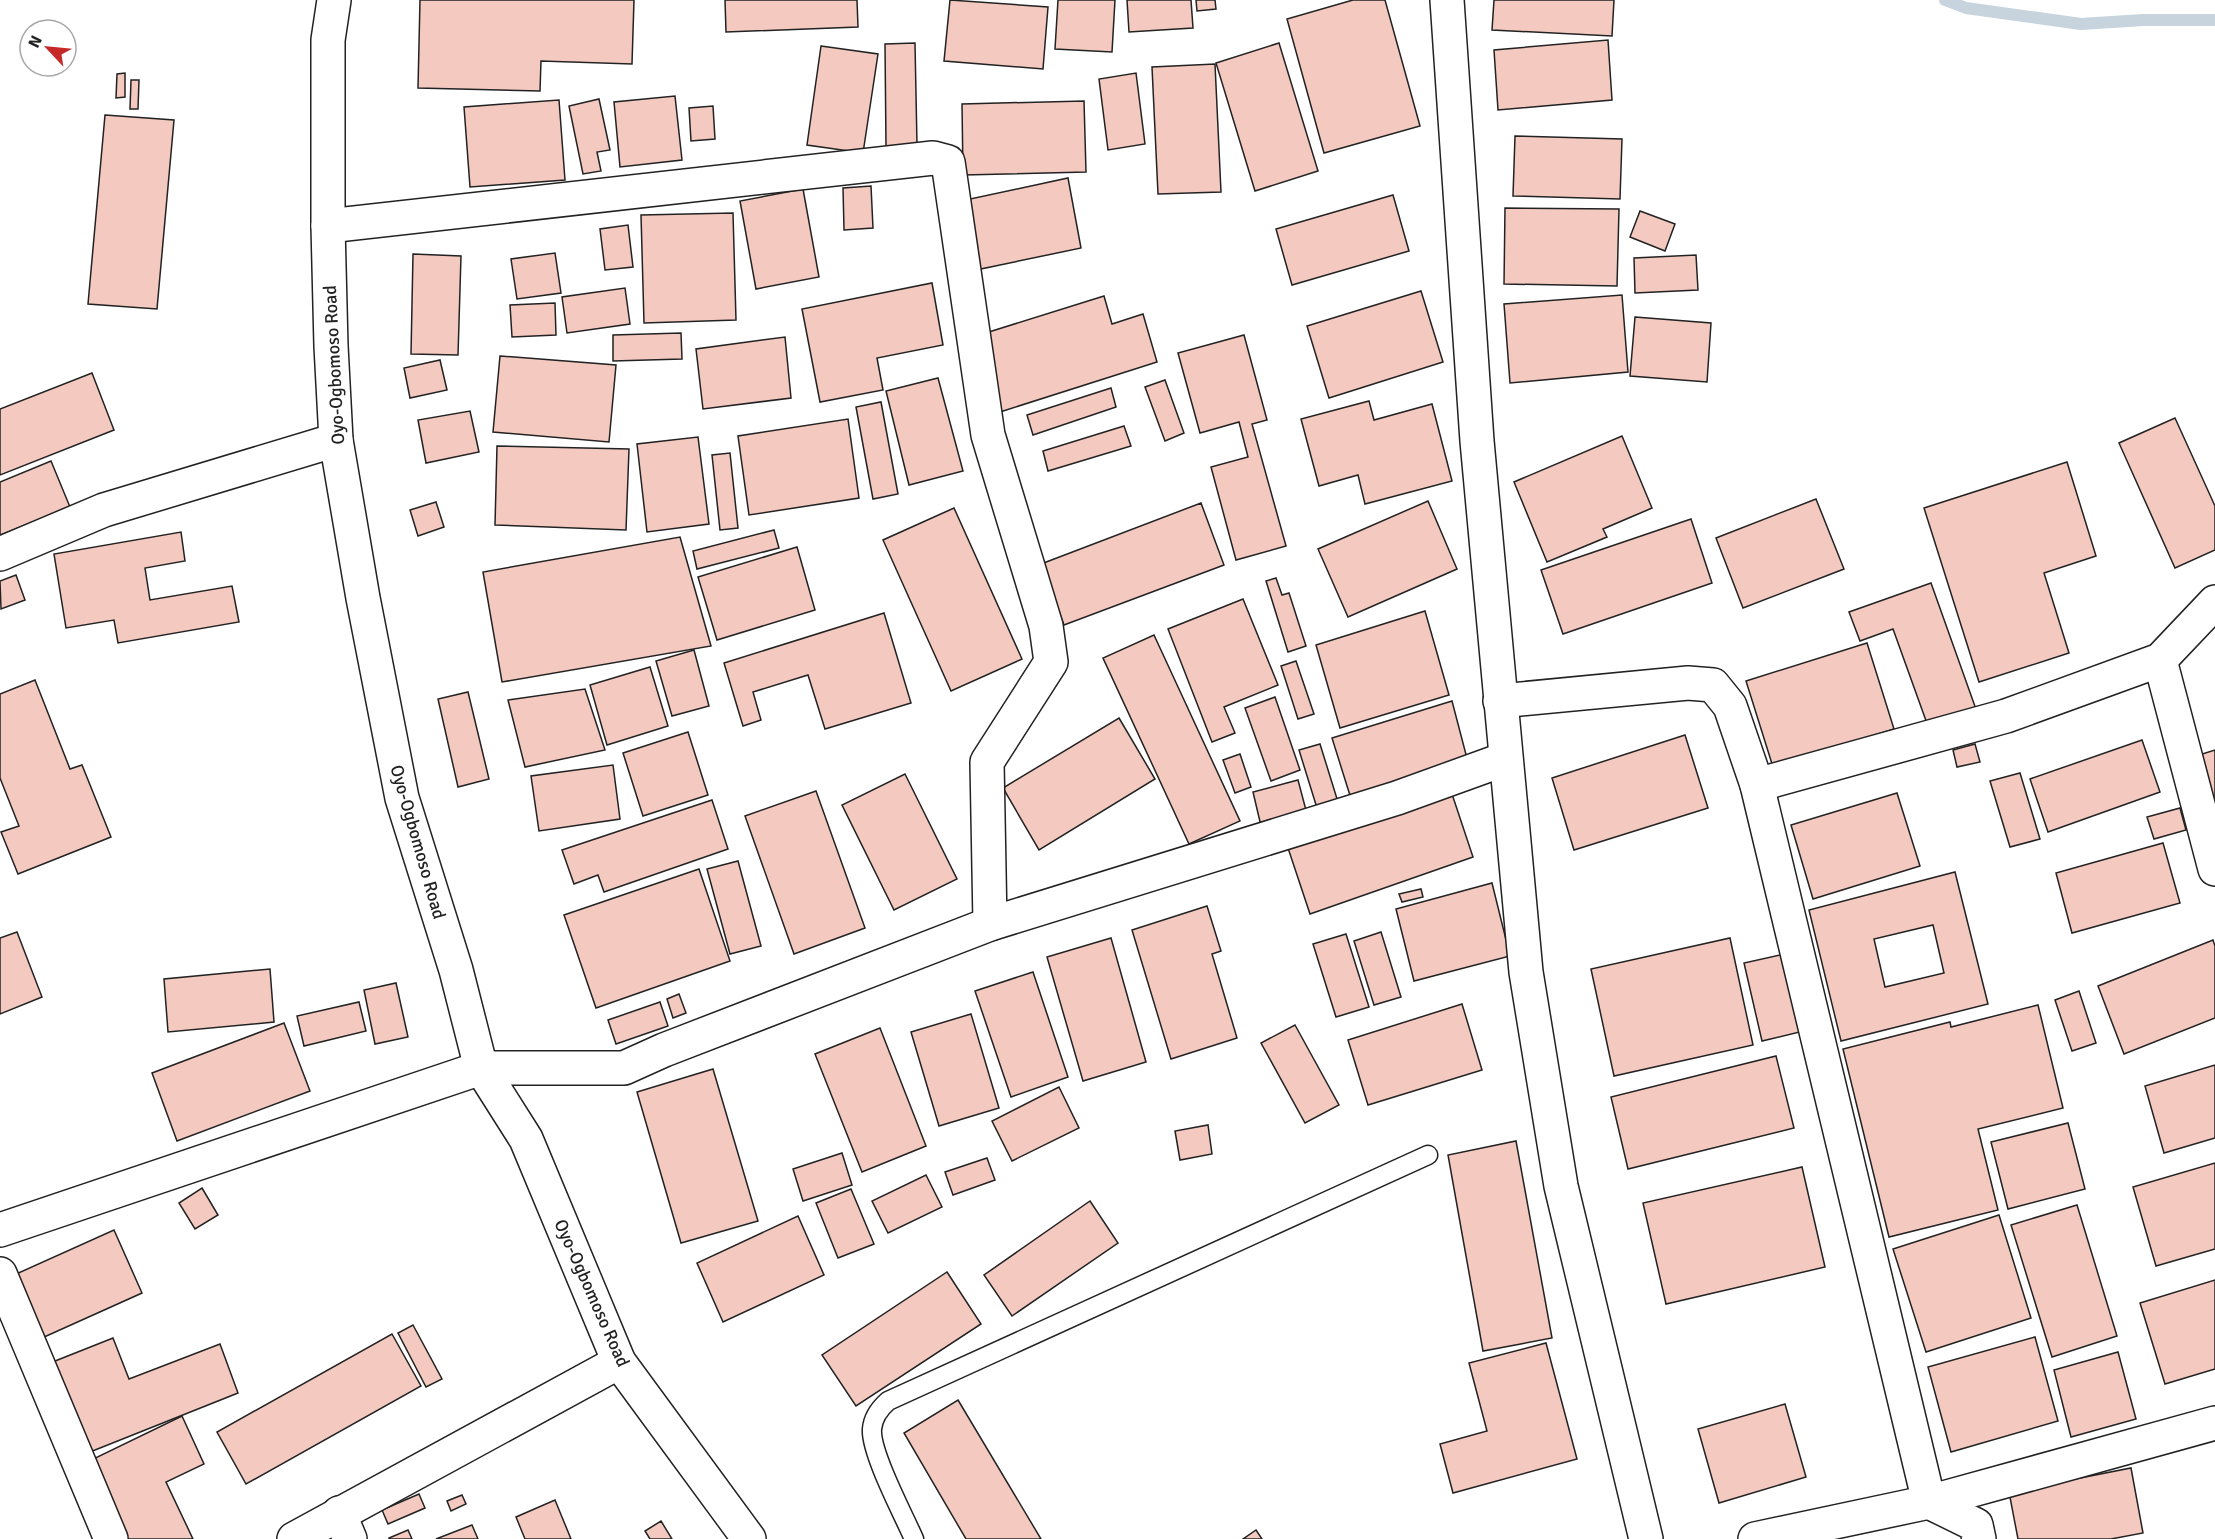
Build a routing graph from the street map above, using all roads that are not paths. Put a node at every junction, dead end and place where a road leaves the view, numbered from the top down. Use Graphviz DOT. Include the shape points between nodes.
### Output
graph roads {
  1 [pos="334,0"];
  2 [pos="1447,0"];
  3 [pos="328,226"];
  4 [pos="336,440"];
  5 [pos="0,554"];
  6 [pos="2215,602"];
  7 [pos="2160,660"];
  8 [pos="1500,701"];
  9 [pos="1506,759"];
  10 [pos="1757,785"];
  11 [pos="2215,869"];
  12 [pos="990,924"];
  13 [pos="481,1068"];
  14 [pos="1428,1155"];
  15 [pos="0,1230"];
  16 [pos="0,1274"];
  17 [pos="619,1362"];
  18 [pos="2215,1423"];
  19 [pos="1929,1502"];
  20 [pos="344,1526"];
  21 [pos="111,1539"];
  22 [pos="294,1539"];
  23 [pos="749,1539"];
  24 [pos="914,1539"];
  25 [pos="1646,1539"];
  26 [pos="1755,1539"];
  27 [pos="1979,1539"];
  1 -- 3 [label="main road, Oyo-Ogbomoso Road" via="328,40"];
  2 -- 8 [label="main road" via="1477,441"];
  3 -- 4 [label="main road, Oyo-Ogbomoso Road"];
  3 -- 12 [label="main road" via="933,158 948,162 988,435 1046,626 1051,662 987,762"];
  4 -- 5 [label="main road" via="104,510"];
  4 -- 13 [label="main road, Oyo-Ogbomoso Road" via="402,798 456,970"];
  6 -- 7 [label="main road"];
  7 -- 10 [label="main road" via="2006,716"];
  7 -- 11 [label="main road"];
  8 -- 9 [label="main road"];
  8 -- 10 [label="main road" via="1688,683 1713,685 1730,706"];
  9 -- 12 [label="main road" via="1397,798"];
  9 -- 25 [label="main road" via="1526,972 1561,1186"];
  10 -- 19 [label="main road"];
  12 -- 13 [label="main road" via="624,1068"];
  13 -- 15 [label="main road"];
  13 -- 17 [label="main road, Oyo-Ogbomoso Road" via="526,1139"];
  14 -- 24 [label="lane" via="888,1401 878,1411 872,1429 874,1448"];
  16 -- 21 [label="main road"];
  17 -- 20 [label="main road"];
  17 -- 23 [label="main road, Oyo-Ogbomoso Road"];
  18 -- 19 [label="main road"];
  19 -- 26 [label="main road"];
  19 -- 27 [label="main road" via="1976,1525"];
  20 -- 22 [label="main road"];
}
